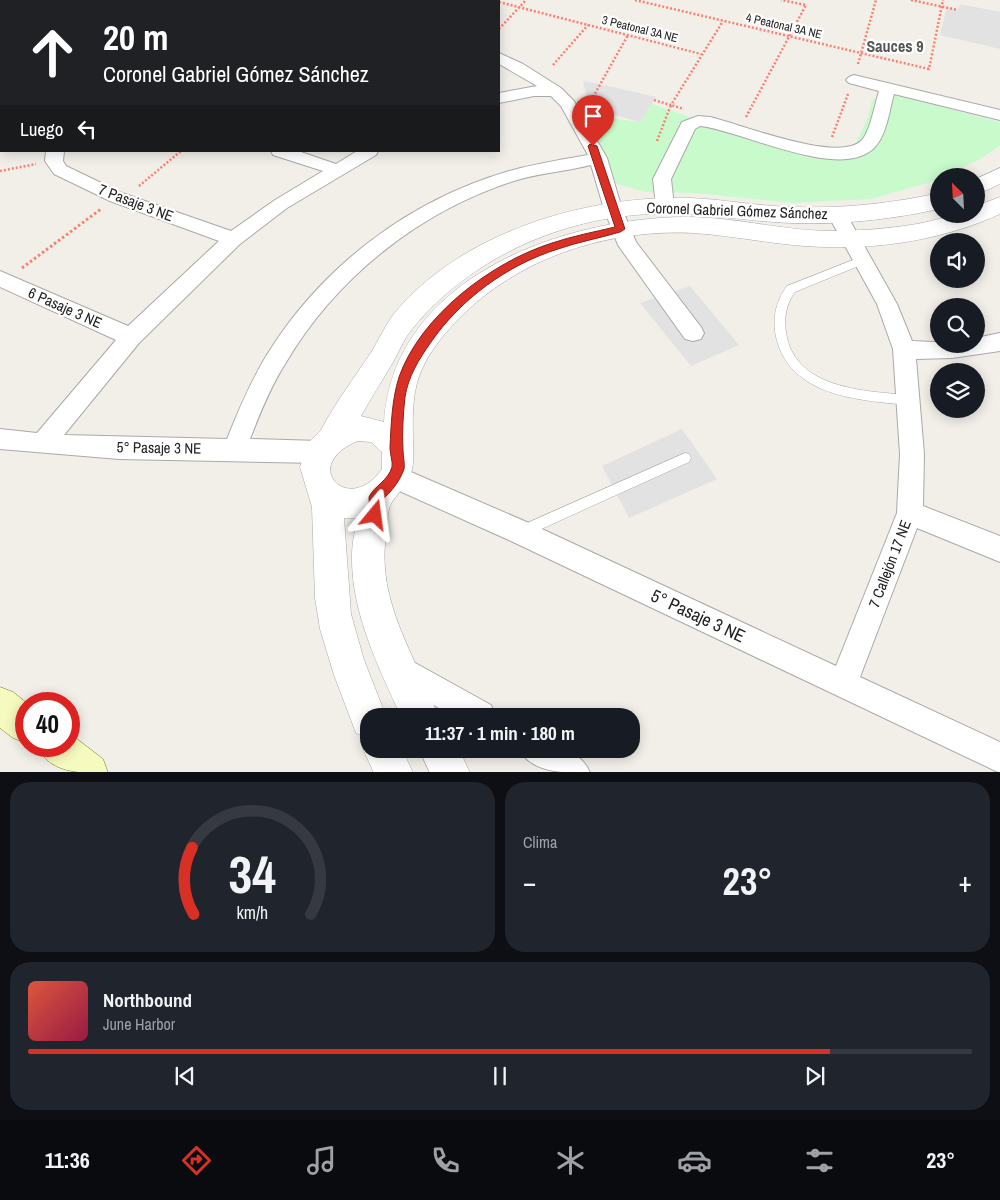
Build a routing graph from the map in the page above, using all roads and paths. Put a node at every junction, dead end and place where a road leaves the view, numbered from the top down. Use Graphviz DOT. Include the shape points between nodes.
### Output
graph roads {
  1 [pos="526,0"];
  2 [pos="635,0"];
  3 [pos="781,0"];
  4 [pos="876,0"];
  5 [pos="911,0"];
  6 [pos="943,0"];
  7 [pos="500,2"];
  8 [pos="942,6"];
  9 [pos="518,8"];
  10 [pos="958,10"];
  11 [pos="723,20"];
  12 [pos="588,25"];
  13 [pos="500,28"];
  14 [pos="628,35"];
  15 [pos="790,36"];
  16 [pos="861,53"];
  17 [pos="701,54"];
  18 [pos="500,58"];
  19 [pos="553,65"];
  20 [pos="854,80"];
  21 [pos="888,88"];
  22 [pos="555,91"];
  23 [pos="500,98"];
  24 [pos="593,98"];
  25 [pos="654,100"];
  26 [pos="1000,115"];
  27 [pos="745,119"];
  28 [pos="831,140"];
  29 [pos="180,152"];
  30 [pos="283,152"];
  31 [pos="368,152"];
  32 [pos="54,156"];
  33 [pos="598,158"];
  34 [pos="337,170"];
  35 [pos="0,171"];
  36 [pos="1000,175"];
  37 [pos="985,183"];
  38 [pos="120,199"];
  39 [pos="930,203"];
  40 [pos="665,206"];
  41 [pos="1000,206"];
  42 [pos="837,215"];
  43 [pos="616,219"];
  44 [pos="234,238"];
  45 [pos="852,239"];
  46 [pos="863,260"];
  47 [pos="3,279"];
  48 [pos="693,333"];
  49 [pos="131,337"];
  50 [pos="1000,342"];
  51 [pos="904,349"];
  52 [pos="908,400"];
  53 [pos="0,439"];
  54 [pos="43,443"];
  55 [pos="326,445"];
  56 [pos="235,448"];
  57 [pos="685,458"];
  58 [pos="389,474"];
  59 [pos="325,494"];
  60 [pos="910,513"];
  61 [pos="520,532"];
  62 [pos="1000,548"];
  63 [pos="398,667"];
  64 [pos="843,684"];
  65 [pos="0,705"];
  66 [pos="364,708"];
  67 [pos="416,708"];
  68 [pos="467,708"];
  69 [pos="15,717"];
  70 [pos="69,757"];
  71 [pos="387,758"];
  72 [pos="443,758"];
  73 [pos="551,758"];
  74 [pos="1000,758"];
  75 [pos="89,772"];
  76 [pos="394,772"];
  77 [pos="451,772"];
  78 [pos="575,772"];
  1 -- 9 [label="path"];
  2 -- 11 [label="path, 4 Peatonal 3A NE"];
  3 -- 15 [label="path" via="806,5"];
  4 -- 16 [label="path"];
  5 -- 8 [label="path"];
  6 -- 8 [label="path"];
  7 -- 9 [label="path, 3 Peatonal 3A NE"];
  8 -- 10 [label="path"];
  8 -- 16 [label="path, 4 Peatonal 3A NE" via="929,70"];
  9 -- 12 [label="path, 3 Peatonal 3A NE"];
  9 -- 13 [label="path"];
  11 -- 15 [label="path, 4 Peatonal 3A NE"];
  11 -- 17 [label="path"];
  12 -- 14 [label="path, 3 Peatonal 3A NE"];
  12 -- 19 [label="path"];
  14 -- 17 [label="path, 3 Peatonal 3A NE"];
  14 -- 24 [label="path"];
  15 -- 16 [label="path, 4 Peatonal 3A NE"];
  15 -- 27 [label="path"];
  16 -- 20 [label="path"];
  17 -- 25 [label="path" via="671,105"];
  18 -- 22 [label="street" via="518,66"];
  20 -- 21 [label="street"];
  20 -- 28 [label="path"];
  21 -- 26 [label="street"];
  21 -- 40 [label="street" via="869,144 860,151 845,155 823,154 710,122 688,126 662,179"];
  22 -- 23 [label="street" via="534,91"];
  22 -- 33 [label="street" via="568,104"];
  29 -- 38 [label="path"];
  30 -- 34 [label="street"];
  31 -- 34 [label="street"];
  32 -- 35 [label="path"];
  32 -- 38 [label="street, 7 Pasaje 3 NE" via="60,170"];
  33 -- 43 [label="street"];
  33 -- 56 [label="street" via="534,170 472,190 413,220 358,259 309,310 286,340 254,400"];
  34 -- 44 [label="street"];
  36 -- 37 [label="street"];
  38 -- 44 [label="street, 7 Pasaje 3 NE"];
  38 -- 47 [label="path"];
  39 -- 42 [label="street, Coronel Gabriel Gómez Sánchez" via="906,209"];
  40 -- 42 [label="street, Coronel Gabriel Gómez Sánchez" via="782,215"];
  40 -- 43 [label="street, Coronel Gabriel Gómez Sánchez"];
  41 -- 45 [label="street, Coronel Gabriel Gómez Sánchez" via="934,228"];
  42 -- 45 [label="street, 7 Callejón 17 NE"];
  43 -- 45 [label="street, Coronel Gabriel Gómez Sánchez" via="790,237"];
  43 -- 48 [label="street" via="628,245"];
  43 -- 55 [label="street, Coronel Gabriel Gómez Sánchez" via="577,218 518,239 460,270 429,294 402,323"];
  43 -- 58 [label="street, Coronel Gabriel Gómez Sánchez" via="520,261 482,283 437,325 405,376"];
  44 -- 49 [label="street"];
  45 -- 46 [label="street, 7 Callejón 17 NE"];
  46 -- 51 [label="street, 7 Callejón 17 NE" via="887,304"];
  46 -- 52 [label="lane" via="791,289 783,298 780,310 780,334 785,349 806,376 822,386 856,395"];
  47 -- 49 [label="street, 6 Pasaje 3 NE"];
  49 -- 54 [label="street"];
  50 -- 51 [label="street" via="970,349"];
  51 -- 52 [label="street, 7 Callejón 17 NE"];
  52 -- 60 [label="street, 7 Callejón 17 NE" via="912,454"];
  53 -- 54 [label="street, 5° Pasaje 3 NE"];
  54 -- 56 [label="street, 5° Pasaje 3 NE"];
  55 -- 56 [label="street, 5° Pasaje 3 NE"];
  55 -- 58 [label="street" via="344,431 369,428 381,432 390,439"];
  55 -- 59 [label="street" via="314,474"];
  57 -- 61 [label="lane"];
  58 -- 59 [label="street" via="362,502 349,504"];
  58 -- 61 [label="street, 5° Pasaje 3 NE"];
  58 -- 63 [label="street, Coronel Gabriel Gómez Sánchez" via="370,530 368,559 374,598"];
  59 -- 66 [label="street" via="331,519 332,600 344,656"];
  60 -- 62 [label="street"];
  60 -- 64 [label="street, 7 Callejón 17 NE"];
  61 -- 64 [label="street, 5° Pasaje 3 NE"];
  63 -- 67 [label="street, Coronel Gabriel Gómez Sánchez"];
  63 -- 68 [label="street"];
  64 -- 74 [label="street, 5° Pasaje 3 NE"];
  65 -- 69 [label="main road"];
  70 -- 75 [label="main road"];
  71 -- 76 [label="street"];
  72 -- 77 [label="street"];
  73 -- 78 [label="street"];
}
